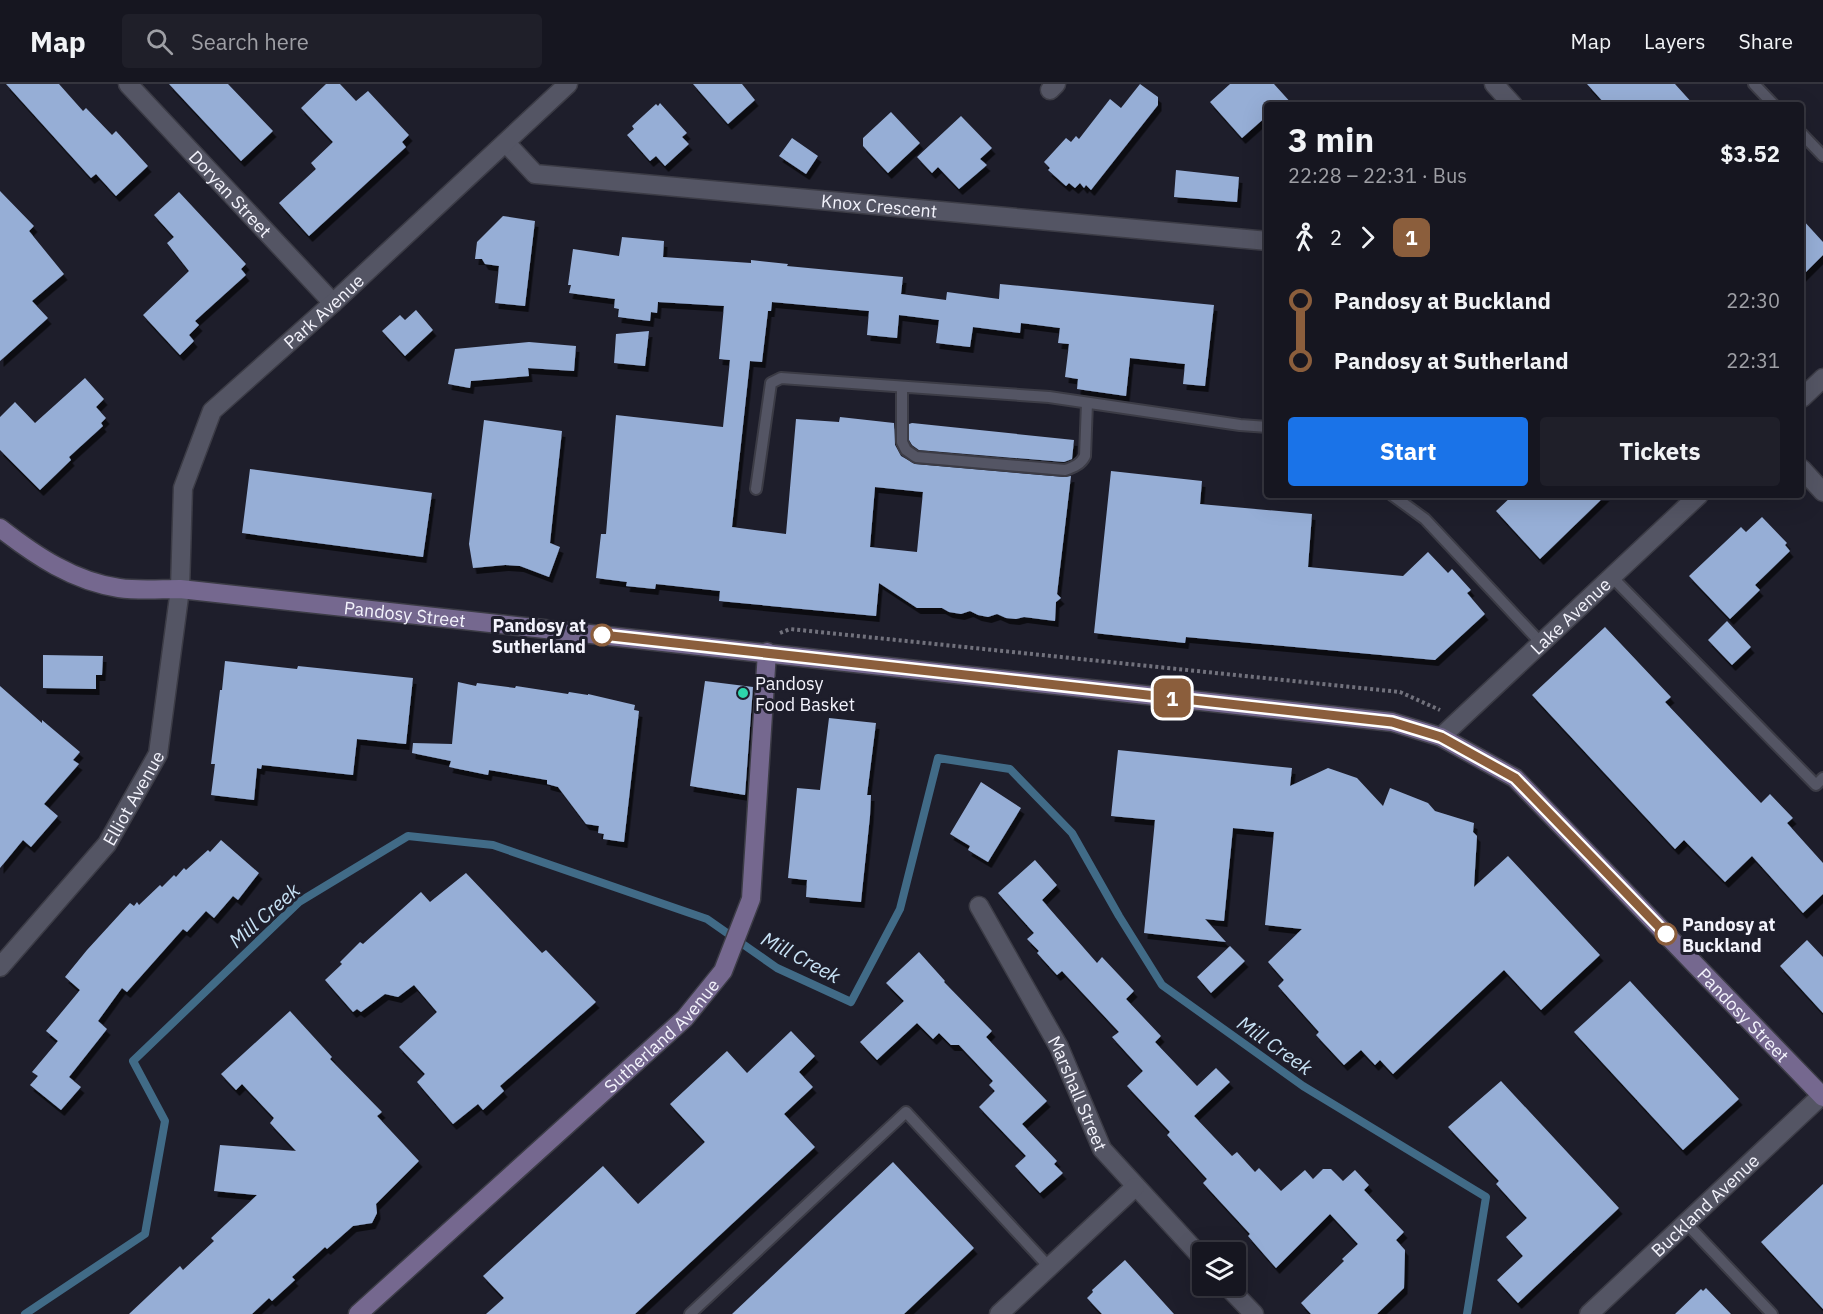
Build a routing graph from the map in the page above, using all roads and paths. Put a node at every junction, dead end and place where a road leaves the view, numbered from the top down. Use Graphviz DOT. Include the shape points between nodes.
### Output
graph roads {
  1 [pos="129,84"];
  2 [pos="568,84"];
  3 [pos="1494,84"];
  4 [pos="1754,84"];
  5 [pos="1510,102"];
  6 [pos="1771,102"];
  7 [pos="1804,136"];
  8 [pos="506,143"];
  9 [pos="1823,156"];
  10 [pos="1264,241"];
  11 [pos="333,303"];
  12 [pos="1823,378"];
  13 [pos="902,387"];
  14 [pos="1804,396"];
  15 [pos="1087,403"];
  16 [pos="1264,428"];
  17 [pos="1804,471"];
  18 [pos="756,489"];
  19 [pos="1823,492"];
  20 [pos="1396,498"];
  21 [pos="1696,498"];
  22 [pos="0,528"];
  23 [pos="1612,577"];
  24 [pos="180,589"];
  25 [pos="790,629"];
  26 [pos="1541,643"];
  27 [pos="767,652"];
  28 [pos="1461,719"];
  29 [pos="1441,737"];
  30 [pos="1823,778"];
  31 [pos="979,906"];
  32 [pos="0,968"];
  33 [pos="1822,1096"];
  34 [pos="1135,1187"];
  35 [pos="1686,1223"];
  36 [pos="1192,1247"];
  37 [pos="1049,1267"];
  38 [pos="1237,1296"];
  39 [pos="1010,1310"];
  40 [pos="358,1314"];
  41 [pos="690,1314"];
  42 [pos="1254,1314"];
  43 [pos="1589,1314"];
  44 [pos="1772,1314"];
  1 -- 11 [label="street, Doryan Street"];
  2 -- 8 [label="street, Park Avenue"];
  3 -- 5 [label="street"];
  4 -- 6 [label="lane"];
  7 -- 9 [label="lane"];
  8 -- 10 [label="street, Knox Crescent" via="535,174"];
  8 -- 11 [label="street, Park Avenue"];
  11 -- 24 [label="street, Park Avenue" via="212,411 183,488"];
  12 -- 14 [label="street"];
  13 -- 15 [label="lane"];
  13 -- 15 [label="lane" via="902,442 916,457 1065,470 1085,456"];
  13 -- 18 [label="lane" via="781,378 771,383"];
  15 -- 16 [label="lane"];
  17 -- 19 [label="street"];
  20 -- 26 [label="lane" via="1425,519"];
  21 -- 23 [label="street, Lake Avenue"];
  22 -- 24 [label="main road, Pandosy Street" via="35,554 76,576 120,588"];
  23 -- 26 [label="street, Lake Avenue"];
  23 -- 30 [label="lane" via="1816,785"];
  24 -- 27 [label="main road, Pandosy Street"];
  24 -- 32 [label="street, Elliot Avenue" via="158,754 107,844"];
  25 -- 28 [label="path" via="1400,692"];
  26 -- 28 [label="street, Lake Avenue"];
  27 -- 29 [label="main road, Pandosy Street" via="1392,722"];
  27 -- 40 [label="main road, Sutherland Avenue" via="751,899 723,971 685,1018"];
  28 -- 29 [label="street, Lake Avenue"];
  29 -- 33 [label="main road, Pandosy Street" via="1515,778"];
  31 -- 34 [label="street, Marshall Street" via="1059,1047 1102,1149"];
  33 -- 35 [label="street, Buckland Avenue"];
  34 -- 36 [label="street, Marshall Street"];
  34 -- 37 [label="street"];
  35 -- 43 [label="street, Buckland Avenue"];
  35 -- 44 [label="lane"];
  37 -- 39 [label="street"];
  37 -- 41 [label="lane" via="906,1112"];
  38 -- 42 [label="street"];
}
